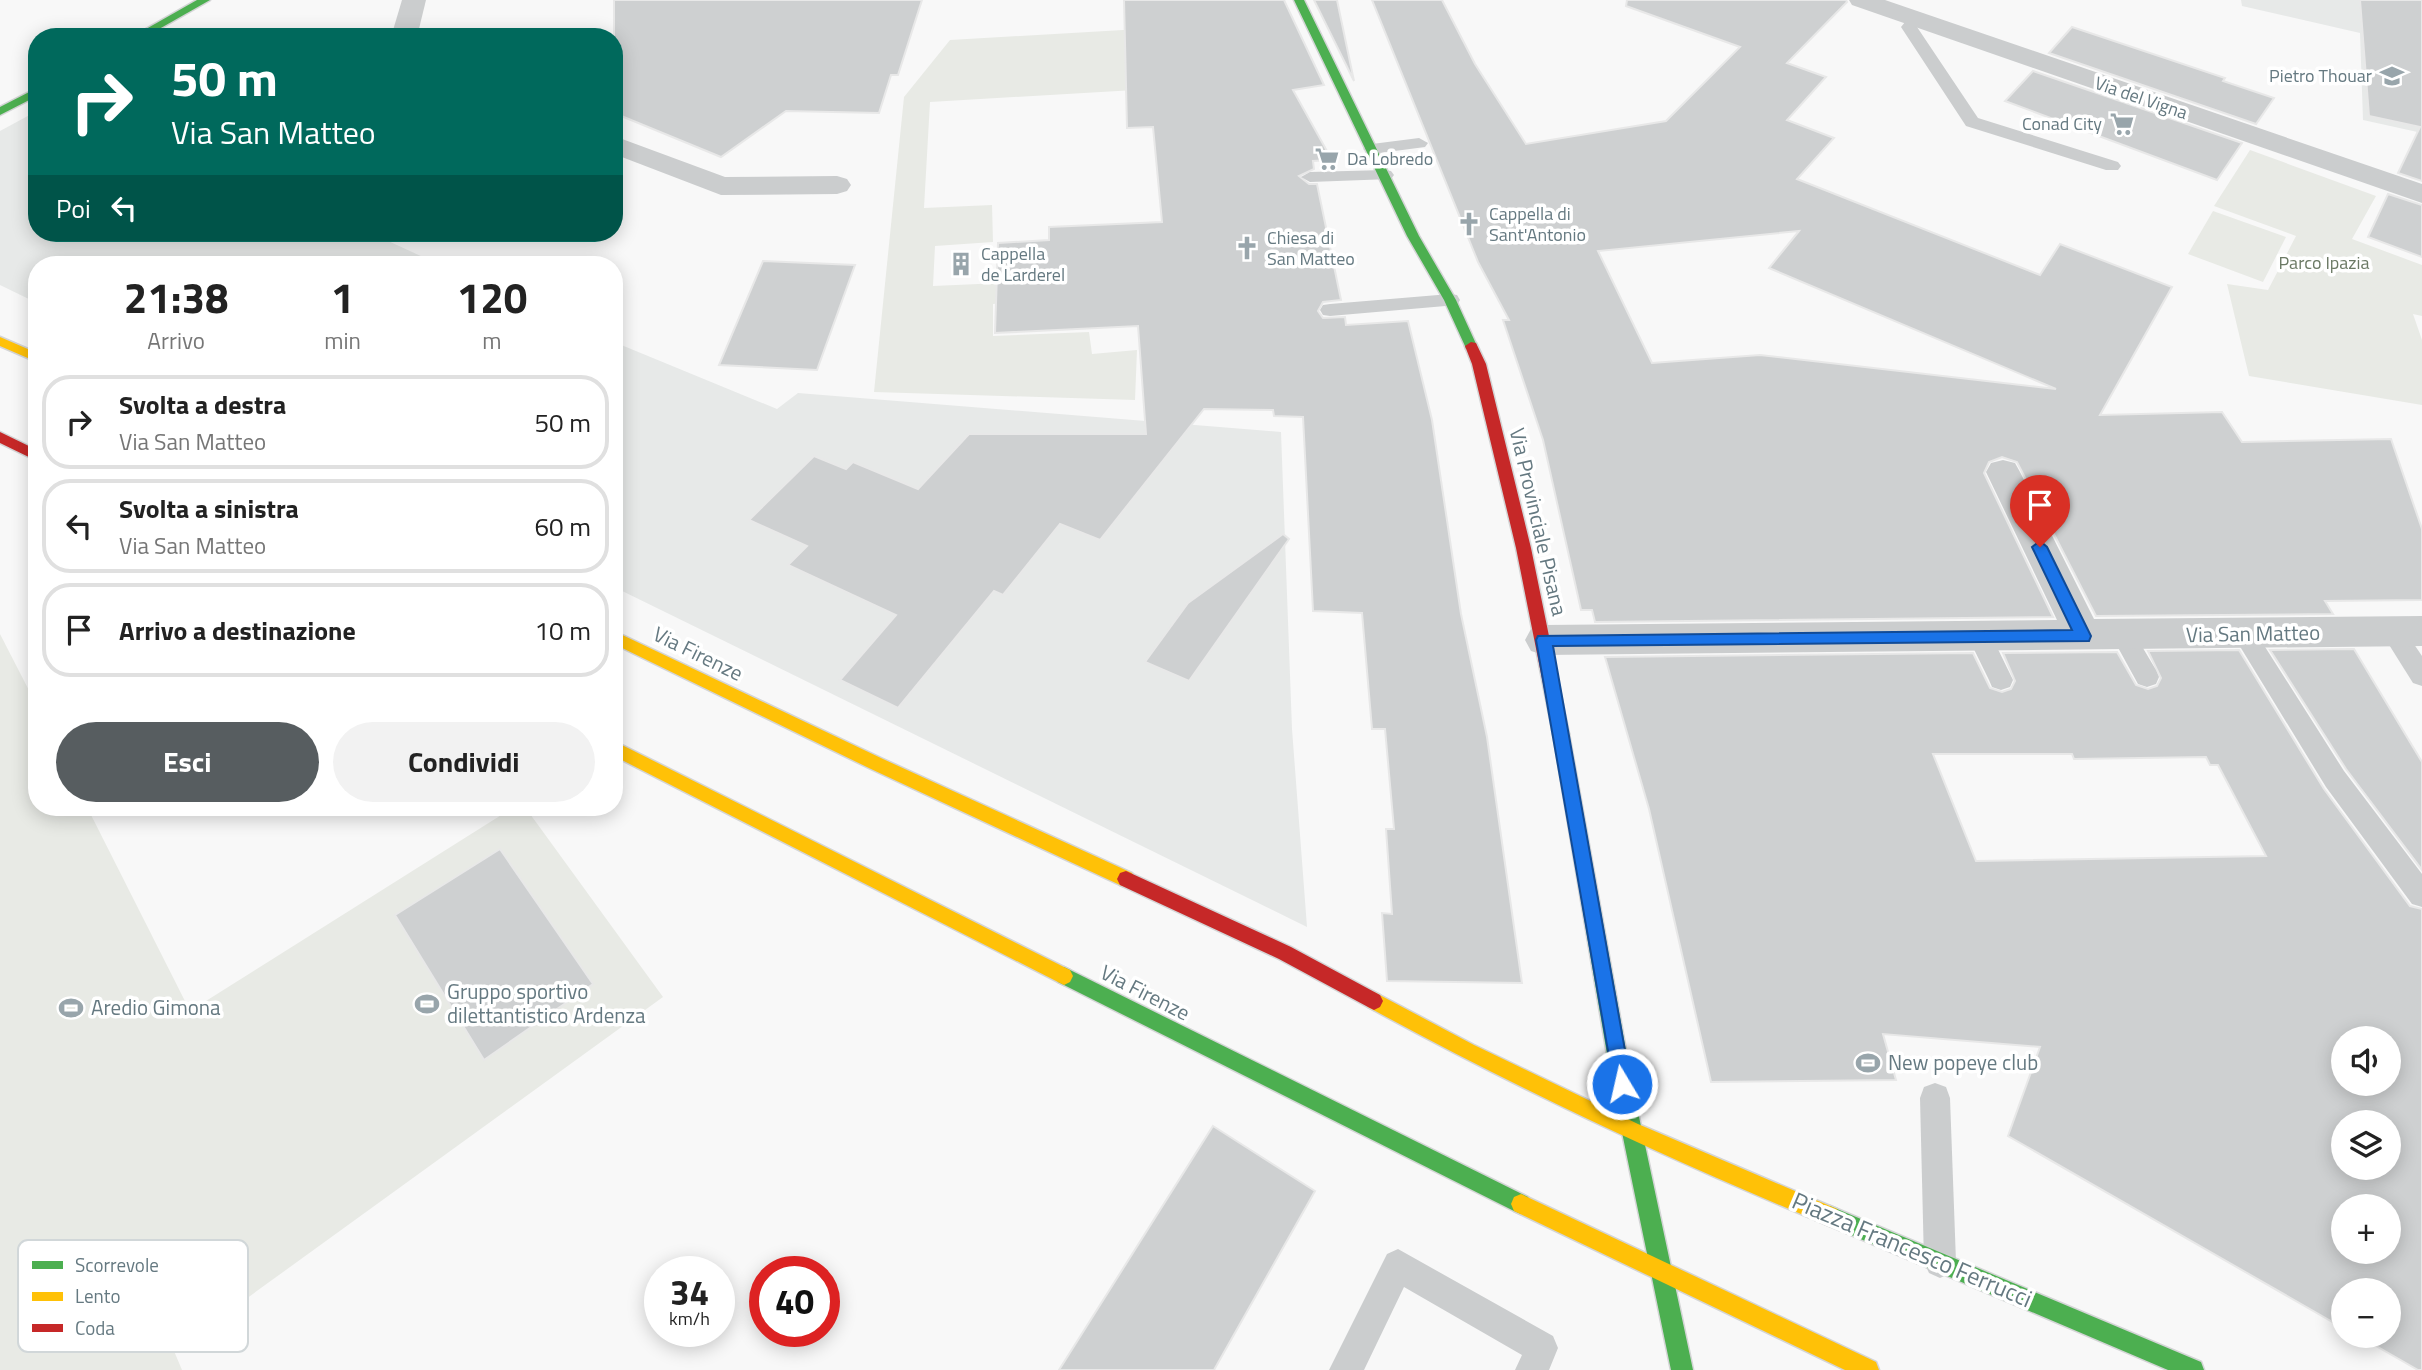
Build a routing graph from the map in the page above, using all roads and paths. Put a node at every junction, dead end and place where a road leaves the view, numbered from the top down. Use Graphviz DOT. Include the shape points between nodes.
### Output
graph roads {
  1 [pos="205,0"];
  2 [pos="414,0"];
  3 [pos="1299,0"];
  4 [pos="1861,0"];
  5 [pos="1916,19"];
  6 [pos="154,28"];
  7 [pos="406,28"];
  8 [pos="28,97"];
  9 [pos="0,111"];
  10 [pos="1419,143"];
  11 [pos="623,148"];
  12 [pos="1373,149"];
  13 [pos="2112,166"];
  14 [pos="1385,175"];
  15 [pos="1310,177"];
  16 [pos="837,185"];
  17 [pos="2422,194"];
  18 [pos="1450,300"];
  19 [pos="1330,310"];
  20 [pos="0,341"];
  21 [pos="28,354"];
  22 [pos="0,437"];
  23 [pos="28,451"];
  24 [pos="2003,472"];
  25 [pos="2408,632"];
  26 [pos="2123,635"];
  27 [pos="2245,635"];
  28 [pos="2083,636"];
  29 [pos="1980,637"];
  30 [pos="1544,640"];
  31 [pos="623,641"];
  32 [pos="2422,676"];
  33 [pos="2147,677"];
  34 [pos="2001,680"];
  35 [pos="623,753"];
  36 [pos="2422,895"];
  37 [pos="1935,1098"];
  38 [pos="1631,1131"];
  39 [pos="1940,1262"];
  40 [pos="1659,1271"];
  41 [pos="1346,1370"];
  42 [pos="1532,1370"];
  43 [pos="1682,1370"];
  44 [pos="1868,1370"];
  45 [pos="2193,1370"];
  1 -- 6 [label="main road"];
  2 -- 7 [label="street"];
  3 -- 12 [label="main road, Via Provinciale Pisana"];
  4 -- 5 [label="street, Via del Vigna"];
  5 -- 13 [label="lane" via="1909,27 1972,122"];
  5 -- 17 [label="street, Via del Vigna"];
  8 -- 9 [label="main road"];
  10 -- 12 [label="lane"];
  11 -- 16 [label="street" via="721,186"];
  12 -- 14 [label="main road, Via Provinciale Pisana"];
  14 -- 15 [label="lane"];
  14 -- 18 [label="main road, Via Provinciale Pisana"];
  18 -- 19 [label="lane"];
  18 -- 30 [label="main road, Via Provinciale Pisana" via="1479,364"];
  20 -- 21 [label="main road"];
  22 -- 23 [label="main road"];
  24 -- 28 [label="street"];
  25 -- 27 [label="street, Via San Matteo"];
  25 -- 32 [label="lane"];
  26 -- 27 [label="street, Via San Matteo"];
  26 -- 28 [label="street, Via San Matteo"];
  26 -- 33 [label="lane"];
  27 -- 36 [label="lane" via="2335,779"];
  28 -- 29 [label="street, Via San Matteo"];
  29 -- 30 [label="street, Via San Matteo"];
  29 -- 34 [label="lane"];
  30 -- 38 [label="main road, Via Provinciale Pisana"];
  31 -- 38 [label="main road, Via Firenze" via="1285,953"];
  35 -- 40 [label="main road, Via Firenze"];
  37 -- 39 [label="lane"];
  38 -- 39 [label="main road, Piazza Francesco Ferrucci"];
  38 -- 40 [label="main road, Via Provinciale Pisana"];
  39 -- 45 [label="main road, Piazza Francesco Ferrucci"];
  40 -- 43 [label="main road, Via Provinciale Pisana"];
  40 -- 44 [label="main road"];
  41 -- 42 [label="lane" via="1398,1265 1541,1348"];
}
